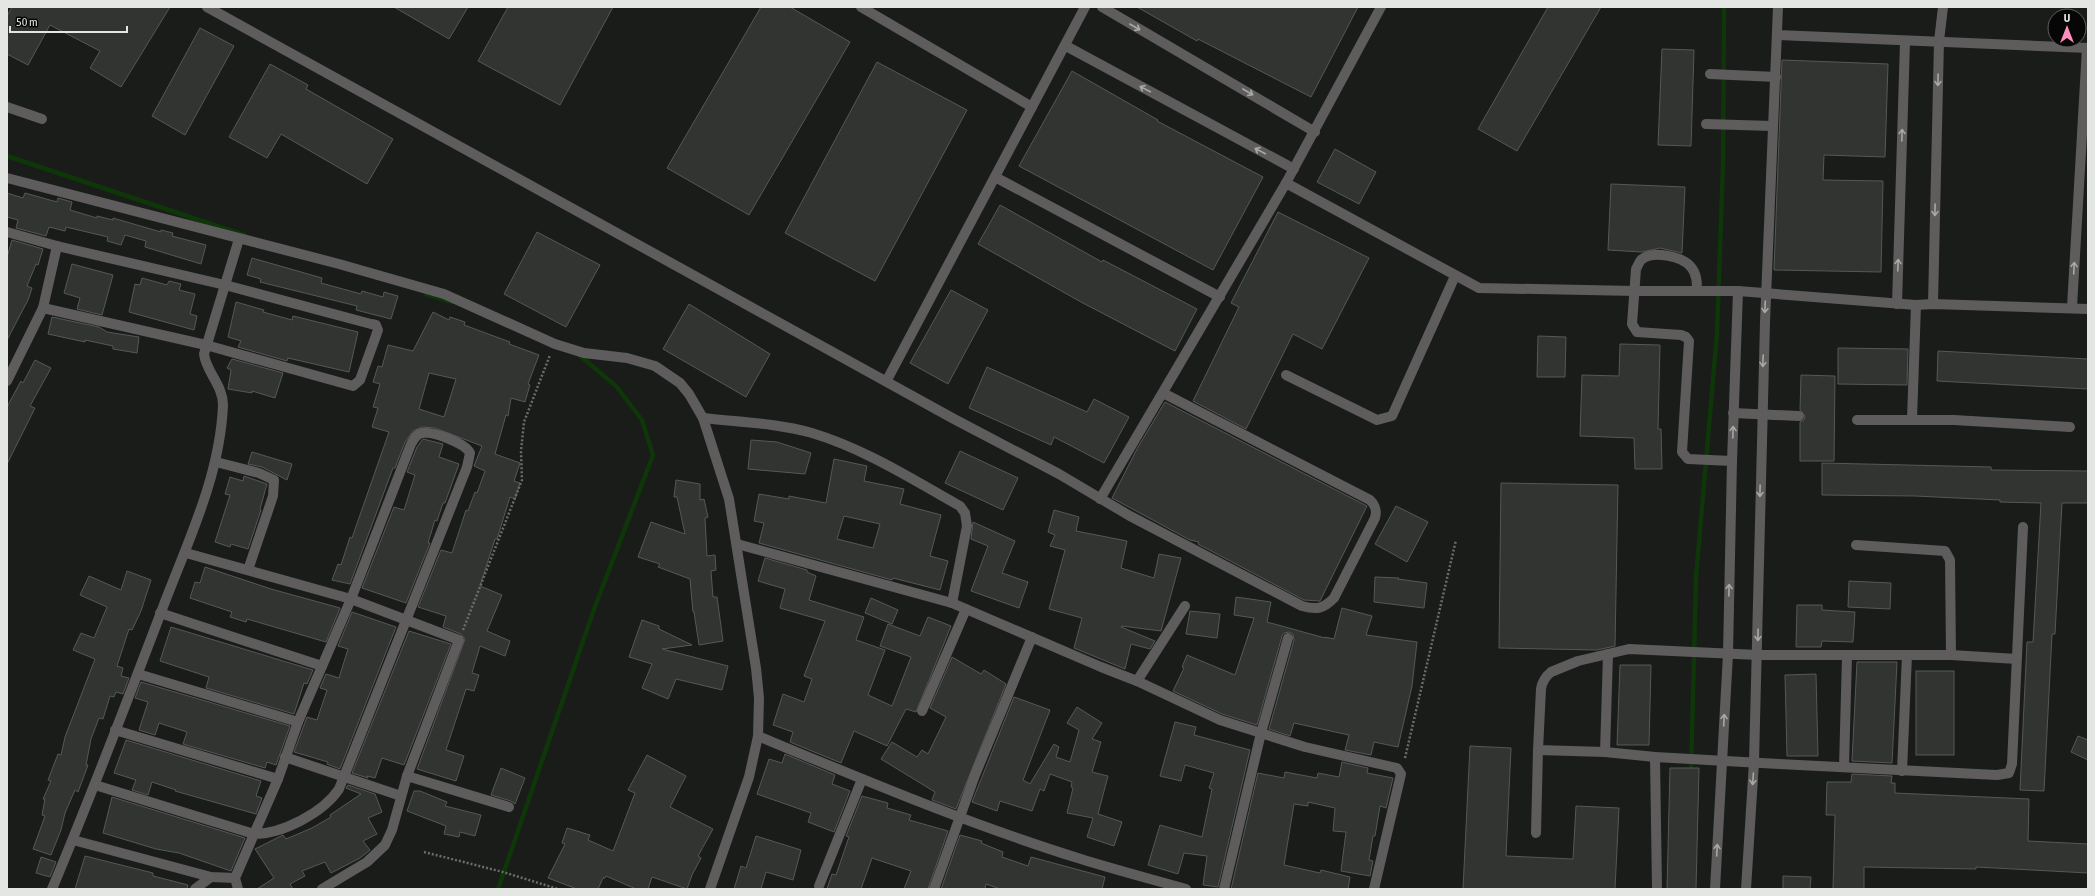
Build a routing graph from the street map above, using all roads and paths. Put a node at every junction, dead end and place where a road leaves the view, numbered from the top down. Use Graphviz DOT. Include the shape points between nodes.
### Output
graph roads {
  1 [pos="861,7"];
  2 [pos="1085,7"];
  3 [pos="1102,7"];
  4 [pos="1381,7"];
  5 [pos="1778,7"];
  6 [pos="1943,7"];
  7 [pos="211,8"];
  8 [pos="1778,34"];
  9 [pos="1905,41"];
  10 [pos="1939,41"];
  11 [pos="1066,46"];
  12 [pos="2088,48"];
  13 [pos="1710,74"];
  14 [pos="1776,76"];
  15 [pos="7,107"];
  16 [pos="1032,107"];
  17 [pos="42,118"];
  18 [pos="1706,124"];
  19 [pos="1772,126"];
  20 [pos="1315,132"];
  21 [pos="1294,169"];
  22 [pos="995,177"];
  23 [pos="7,178"];
  24 [pos="1286,183"];
  25 [pos="7,232"];
  26 [pos="239,239"];
  27 [pos="57,246"];
  28 [pos="1455,276"];
  29 [pos="225,285"];
  30 [pos="1697,291"];
  31 [pos="1738,291"];
  32 [pos="1635,292"];
  33 [pos="1766,292"];
  34 [pos="1220,297"];
  35 [pos="1897,304"];
  36 [pos="1933,304"];
  37 [pos="1916,306"];
  38 [pos="2072,307"];
  39 [pos="43,308"];
  40 [pos="2088,309"];
  41 [pos="555,344"];
  42 [pos="206,345"];
  43 [pos="1286,375"];
  44 [pos="887,380"];
  45 [pos="7,381"];
  46 [pos="1163,393"];
  47 [pos="1733,413"];
  48 [pos="1762,415"];
  49 [pos="1799,416"];
  50 [pos="703,418"];
  51 [pos="1912,419"];
  52 [pos="1857,420"];
  53 [pos="2070,426"];
  54 [pos="1732,460"];
  55 [pos="216,462"];
  56 [pos="1100,499"];
  57 [pos="2023,527"];
  58 [pos="1456,540"];
  59 [pos="737,544"];
  60 [pos="1856,545"];
  61 [pos="186,552"];
  62 [pos="248,570"];
  63 [pos="351,600"];
  64 [pos="952,603"];
  65 [pos="1185,606"];
  66 [pos="966,608"];
  67 [pos="160,614"];
  68 [pos="406,619"];
  69 [pos="1032,637"];
  70 [pos="1288,638"];
  71 [pos="460,640"];
  72 [pos="1608,654"];
  73 [pos="1728,654"];
  74 [pos="1758,655"];
  75 [pos="1907,655"];
  76 [pos="1951,655"];
  77 [pos="1847,656"];
  78 [pos="2017,659"];
  79 [pos="322,666"];
  80 [pos="138,674"];
  81 [pos="1137,681"];
  82 [pos="922,711"];
  83 [pos="298,722"];
  84 [pos="115,730"];
  85 [pos="1261,733"];
  86 [pos="758,736"];
  87 [pos="1538,750"];
  88 [pos="1605,752"];
  89 [pos="285,757"];
  90 [pos="1655,757"];
  91 [pos="1722,760"];
  92 [pos="1754,762"];
  93 [pos="1844,767"];
  94 [pos="1902,771"];
  95 [pos="1401,774"];
  96 [pos="407,776"];
  97 [pos="344,777"];
  98 [pos="278,779"];
  99 [pos="862,779"];
  100 [pos="95,785"];
  101 [pos="401,796"];
  102 [pos="509,807"];
  103 [pos="959,816"];
  104 [pos="1536,833"];
  105 [pos="254,834"];
  106 [pos="73,840"];
  107 [pos="424,852"];
  108 [pos="211,877"];
  109 [pos="235,878"];
  110 [pos="819,886"];
  111 [pos="52,889"];
  112 [pos="195,889"];
  113 [pos="238,889"];
  114 [pos="322,889"];
  115 [pos="558,889"];
  116 [pos="710,889"];
  117 [pos="934,889"];
  118 [pos="1186,889"];
  119 [pos="1224,889"];
  120 [pos="1374,889"];
  121 [pos="1657,889"];
  122 [pos="1715,889"];
  123 [pos="1746,889"];
  1 -- 16 [label="street"];
  2 -- 11 [label="street"];
  3 -- 20 [label="street, one-way"];
  4 -- 20 [label="street"];
  5 -- 8 [label="street"];
  6 -- 10 [label="street"];
  7 -- 44 [label="street"];
  8 -- 9 [label="street"];
  8 -- 14 [label="street"];
  9 -- 10 [label="street"];
  35 -- 9 [label="street, one-way"];
  10 -- 12 [label="street"];
  10 -- 36 [label="street, one-way"];
  11 -- 16 [label="street"];
  21 -- 11 [label="street, one-way"];
  38 -- 12 [label="street, one-way"];
  13 -- 14 [label="street"];
  14 -- 19 [label="street"];
  15 -- 17 [label="street"];
  16 -- 22 [label="street"];
  18 -- 19 [label="street"];
  19 -- 33 [label="street"];
  20 -- 21 [label="street"];
  21 -- 24 [label="street"];
  22 -- 34 [label="street"];
  22 -- 44 [label="street"];
  23 -- 26 [label="street"];
  24 -- 28 [label="street"];
  24 -- 34 [label="street"];
  25 -- 27 [label="street"];
  26 -- 29 [label="street"];
  26 -- 41 [label="street" via="444,294"];
  27 -- 29 [label="street"];
  27 -- 39 [label="street"];
  28 -- 32 [label="street" via="1479,288"];
  28 -- 43 [label="street" via="1389,418 1377,420"];
  29 -- 42 [label="street"];
  29 -- 42 [label="street" via="376,325 378,330 360,380 353,386"];
  30 -- 31 [label="street"];
  30 -- 32 [label="street"];
  30 -- 32 [label="street" via="1692,268 1680,259 1652,256 1640,261 1636,269"];
  31 -- 33 [label="street"];
  31 -- 47 [label="street"];
  32 -- 54 [label="street" via="1632,324 1637,332 1681,334 1689,341 1682,452 1688,459"];
  33 -- 35 [label="street"];
  33 -- 48 [label="street, one-way"];
  34 -- 46 [label="street"];
  35 -- 37 [label="street"];
  36 -- 37 [label="street"];
  36 -- 38 [label="street"];
  37 -- 51 [label="street"];
  38 -- 40 [label="street"];
  39 -- 42 [label="street"];
  39 -- 45 [label="street"];
  41 -- 50 [label="street" via="584,353 627,358 655,366 680,383"];
  41 -- 71 [label="path" via="524,422 522,480"];
  42 -- 55 [label="street" via="204,358 219,385 223,402"];
  44 -- 56 [label="street"];
  46 -- 56 [label="street"];
  46 -- 56 [label="street" via="1370,500 1376,512 1375,518 1334,598 1322,608 1314,610 1302,606"];
  47 -- 48 [label="street"];
  54 -- 47 [label="street, one-way"];
  48 -- 49 [label="street"];
  48 -- 74 [label="street, one-way"];
  50 -- 59 [label="street" via="728,499"];
  50 -- 64 [label="street" via="811,433 858,450 960,506 965,513 967,526"];
  51 -- 52 [label="street"];
  51 -- 53 [label="street"];
  73 -- 54 [label="street, one-way"];
  55 -- 61 [label="street"];
  55 -- 62 [label="street" via="259,473 274,480 273,496"];
  57 -- 78 [label="street"];
  58 -- 95 [label="path"];
  59 -- 64 [label="street"];
  59 -- 86 [label="street" via="756,668 759,698"];
  60 -- 76 [label="street" via="1945,551 1950,560"];
  61 -- 62 [label="street"];
  61 -- 67 [label="street"];
  62 -- 63 [label="street"];
  63 -- 68 [label="street"];
  63 -- 68 [label="street" via="416,436 426,433 456,442 468,449 469,459"];
  63 -- 79 [label="street"];
  64 -- 66 [label="street"];
  65 -- 81 [label="street"];
  66 -- 69 [label="street"];
  66 -- 82 [label="street"];
  67 -- 79 [label="street"];
  67 -- 80 [label="street"];
  68 -- 71 [label="street"];
  68 -- 97 [label="street"];
  69 -- 81 [label="street"];
  69 -- 103 [label="street"];
  70 -- 85 [label="street"];
  71 -- 96 [label="street"];
  72 -- 73 [label="street" via="1629,649"];
  72 -- 87 [label="street" via="1578,661 1547,675 1541,689"];
  72 -- 88 [label="street"];
  73 -- 74 [label="street"];
  91 -- 73 [label="street, one-way"];
  74 -- 77 [label="street"];
  74 -- 92 [label="street"];
  75 -- 76 [label="street"];
  75 -- 77 [label="street"];
  75 -- 94 [label="street"];
  76 -- 78 [label="street"];
  77 -- 93 [label="street"];
  78 -- 94 [label="street" via="2012,764 2009,773 1997,775"];
  79 -- 83 [label="street"];
  80 -- 83 [label="street"];
  80 -- 84 [label="street"];
  81 -- 85 [label="street" via="1220,720"];
  83 -- 89 [label="street"];
  84 -- 98 [label="street"];
  84 -- 100 [label="street"];
  85 -- 95 [label="street" via="1305,747 1396,768"];
  85 -- 119 [label="street"];
  86 -- 99 [label="street"];
  86 -- 116 [label="street" via="749,776"];
  87 -- 88 [label="street"];
  87 -- 104 [label="street"];
  88 -- 90 [label="street"];
  89 -- 97 [label="street"];
  89 -- 98 [label="street"];
  90 -- 91 [label="street"];
  90 -- 121 [label="street"];
  91 -- 92 [label="street"];
  122 -- 91 [label="street, one-way"];
  92 -- 93 [label="street"];
  92 -- 123 [label="street, one-way"];
  93 -- 94 [label="street"];
  95 -- 120 [label="street"];
  96 -- 101 [label="street"];
  96 -- 102 [label="street"];
  97 -- 101 [label="street"];
  97 -- 105 [label="street" via="339,789 325,805 290,826 269,833"];
  98 -- 105 [label="street"];
  99 -- 103 [label="street"];
  99 -- 110 [label="street"];
  100 -- 105 [label="street"];
  100 -- 106 [label="street"];
  101 -- 114 [label="street" via="392,830 379,852"];
  103 -- 117 [label="street"];
  103 -- 118 [label="street" via="1081,859"];
  105 -- 109 [label="street"];
  106 -- 108 [label="street"];
  106 -- 111 [label="street"];
  107 -- 115 [label="path"];
  108 -- 109 [label="street"];
  108 -- 112 [label="street"];
  109 -- 113 [label="street"];
}
